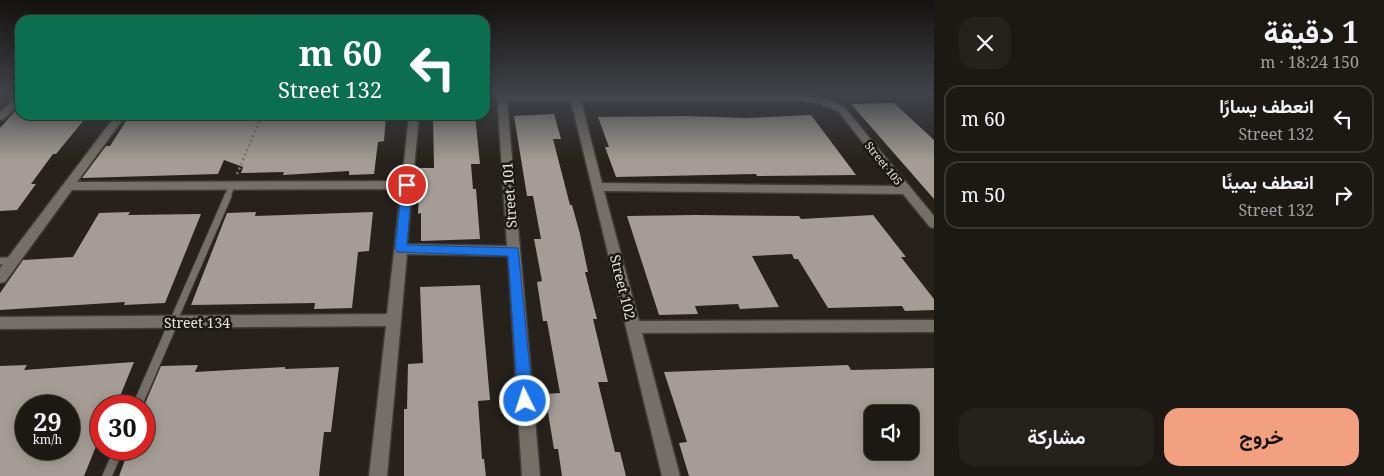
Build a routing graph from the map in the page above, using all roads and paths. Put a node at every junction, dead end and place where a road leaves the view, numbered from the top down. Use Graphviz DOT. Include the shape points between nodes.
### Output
graph roads {
  1 [pos="504,116"];
  2 [pos="580,116"];
  3 [pos="847,116"];
  4 [pos="117,120"];
  5 [pos="260,120"];
  6 [pos="414,120"];
  7 [pos="407,185"];
  8 [pos="68,186"];
  9 [pos="232,186"];
  10 [pos="598,187"];
  11 [pos="906,190"];
  12 [pos="934,224"];
  13 [pos="401,249"];
  14 [pos="514,251"];
  15 [pos="0,261"];
  16 [pos="12,261"];
  17 [pos="0,278"];
  18 [pos="393,320"];
  19 [pos="173,322"];
  20 [pos="0,323"];
  21 [pos="934,326"];
  22 [pos="634,327"];
  23 [pos="142,395"];
  24 [pos="114,460"];
  25 [pos="107,476"];
  26 [pos="378,476"];
  27 [pos="531,476"];
  28 [pos="671,476"];
  1 -- 14 [label="street, Street 101"];
  2 -- 10 [label="street, Street 102"];
  3 -- 11 [label="street, Street 105"];
  4 -- 8 [label="street"];
  5 -- 9 [label="path"];
  6 -- 7 [label="street"];
  7 -- 9 [label="street"];
  7 -- 13 [label="street"];
  8 -- 9 [label="street"];
  8 -- 16 [label="street"];
  9 -- 19 [label="lane"];
  10 -- 11 [label="street"];
  10 -- 22 [label="street, Street 102"];
  11 -- 12 [label="street, Street 105"];
  13 -- 14 [label="street"];
  13 -- 18 [label="street"];
  14 -- 27 [label="street, Street 101"];
  15 -- 16 [label="lane"];
  16 -- 17 [label="street"];
  18 -- 19 [label="street, Street 134"];
  18 -- 26 [label="street"];
  19 -- 20 [label="street, Street 134"];
  19 -- 23 [label="lane"];
  21 -- 22 [label="street"];
  22 -- 28 [label="street, Street 102"];
  24 -- 25 [label="lane"];
}
